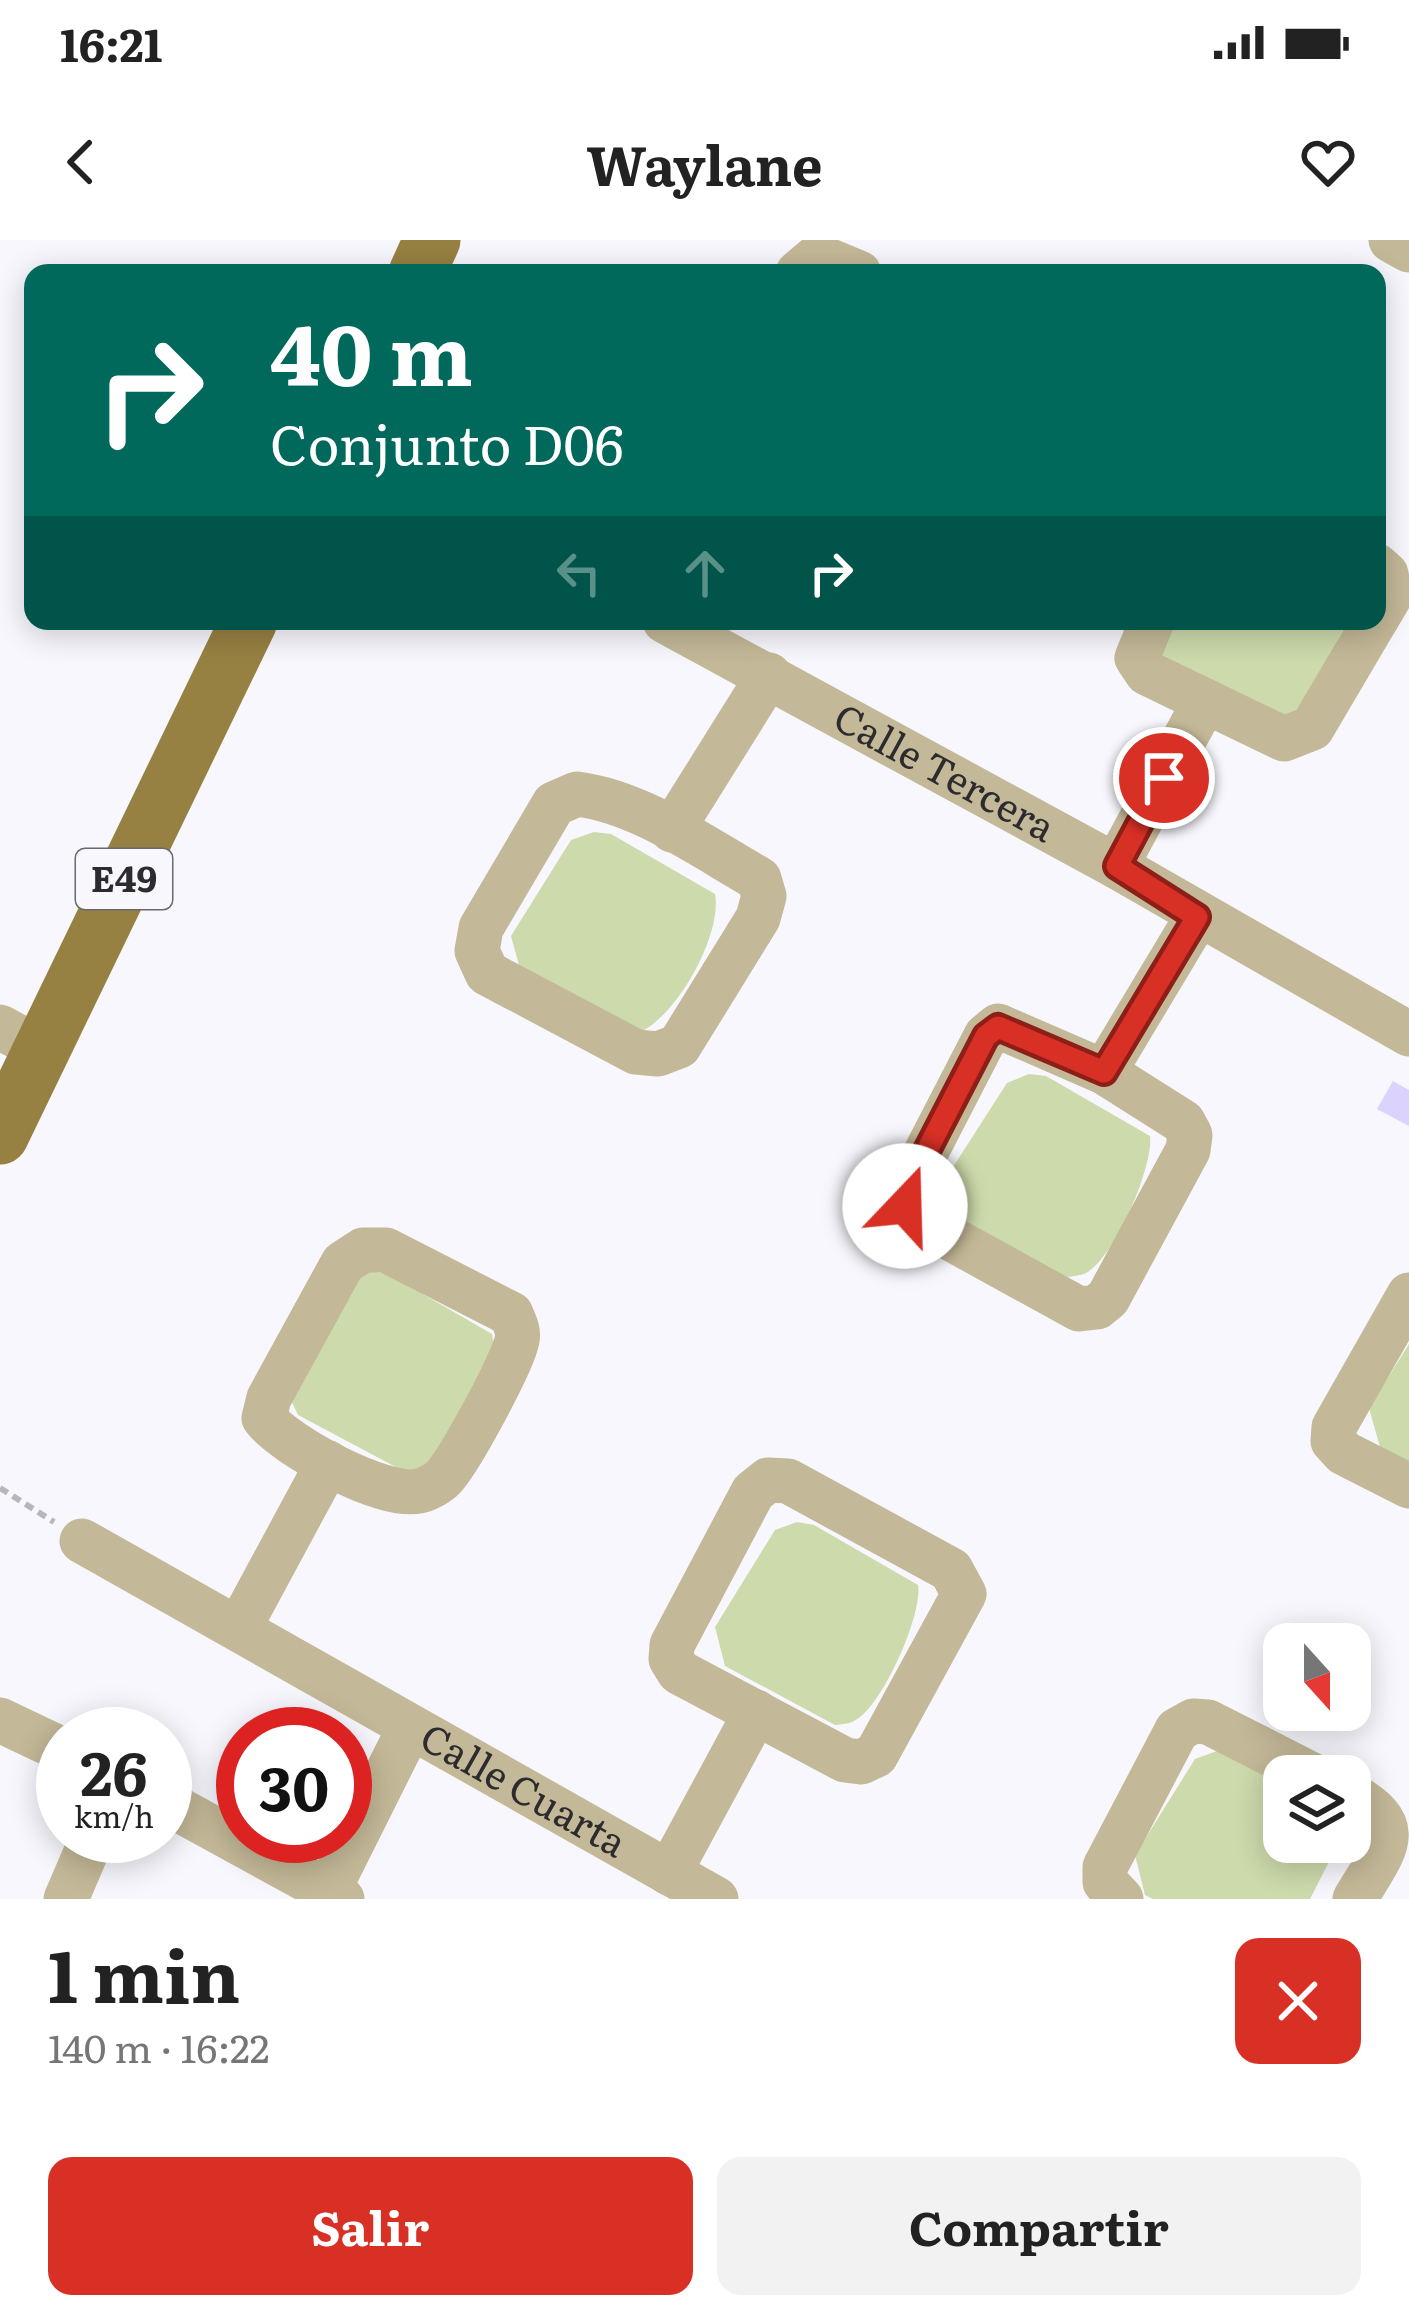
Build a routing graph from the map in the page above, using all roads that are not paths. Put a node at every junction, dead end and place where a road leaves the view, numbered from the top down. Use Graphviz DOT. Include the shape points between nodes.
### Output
graph roads {
  1 [pos="1391,240"];
  2 [pos="1409,250"];
  3 [pos="809,264"];
  4 [pos="837,264"];
  5 [pos="1386,574"];
  6 [pos="1386,603"];
  7 [pos="244,630"];
  8 [pos="1148,630"];
  9 [pos="1370,630"];
  10 [pos="721,634"];
  11 [pos="769,675"];
  12 [pos="1205,701"];
  13 [pos="672,830"];
  14 [pos="1117,866"];
  15 [pos="1197,917"];
  16 [pos="1409,1034"];
  17 [pos="21,1039"];
  18 [pos="1104,1072"];
  19 [pos="0,1136"];
  20 [pos="1409,1295"];
  21 [pos="328,1462"];
  22 [pos="1409,1486"];
  23 [pos="82,1540"];
  24 [pos="239,1628"];
  25 [pos="756,1712"];
  26 [pos="0,1720"];
  27 [pos="409,1729"];
  28 [pos="36,1737"];
  29 [pos="1273,1755"];
  30 [pos="1371,1805"];
  31 [pos="192,1817"];
  32 [pos="81,1863"];
  33 [pos="669,1873"];
  34 [pos="335,1895"];
  35 [pos="66,1899"];
  36 [pos="716,1899"];
  37 [pos="1120,1899"];
  38 [pos="1355,1899"];
  1 -- 2 [label="street"];
  3 -- 4 [label="street" via="818,256"];
  5 -- 6 [label="street"];
  7 -- 17 [label="main road, E49"];
  8 -- 12 [label="street" via="1136,658 1147,673"];
  9 -- 12 [label="street" via="1301,736 1284,739"];
  10 -- 11 [label="street, Calle Tercera"];
  11 -- 13 [label="street"];
  11 -- 14 [label="street, Calle Tercera"];
  12 -- 14 [label="street"];
  13 -- 13 [label="street" via="598,796 554,804 481,928 477,951 487,973 636,1052 679,1046 764,896 759,879"];
  14 -- 15 [label="street, Calle Tercera"];
  15 -- 16 [label="street, Calle Tercera"];
  15 -- 18 [label="street"];
  17 -- 19 [label="main road, E49"];
  18 -- 18 [label="street" via="998,1027 986,1036 905,1206 1079,1309 1097,1307 1190,1135 1183,1122"];
  20 -- 22 [label="street" via="1333,1441"];
  21 -- 21 [label="street" via="394,1492 442,1480 511,1359 519,1335 511,1314 386,1250 363,1250 343,1263 264,1418"];
  21 -- 24 [label="street"];
  23 -- 24 [label="street, Calle Cuarta"];
  24 -- 27 [label="street, Calle Cuarta"];
  25 -- 25 [label="street" via="845,1760 876,1755 964,1594 959,1580 788,1480 768,1480 753,1492 671,1659 679,1672"];
  25 -- 33 [label="street"];
  26 -- 28 [label="street"];
  27 -- 33 [label="street, Calle Cuarta"];
  27 -- 34 [label="street"];
  29 -- 37 [label="street" via="1208,1722 1178,1730 1105,1867 1105,1882"];
  30 -- 38 [label="street" via="1391,1823 1391,1837"];
  31 -- 34 [label="street"];
  32 -- 35 [label="street"];
  33 -- 36 [label="street, Calle Cuarta"];
}
